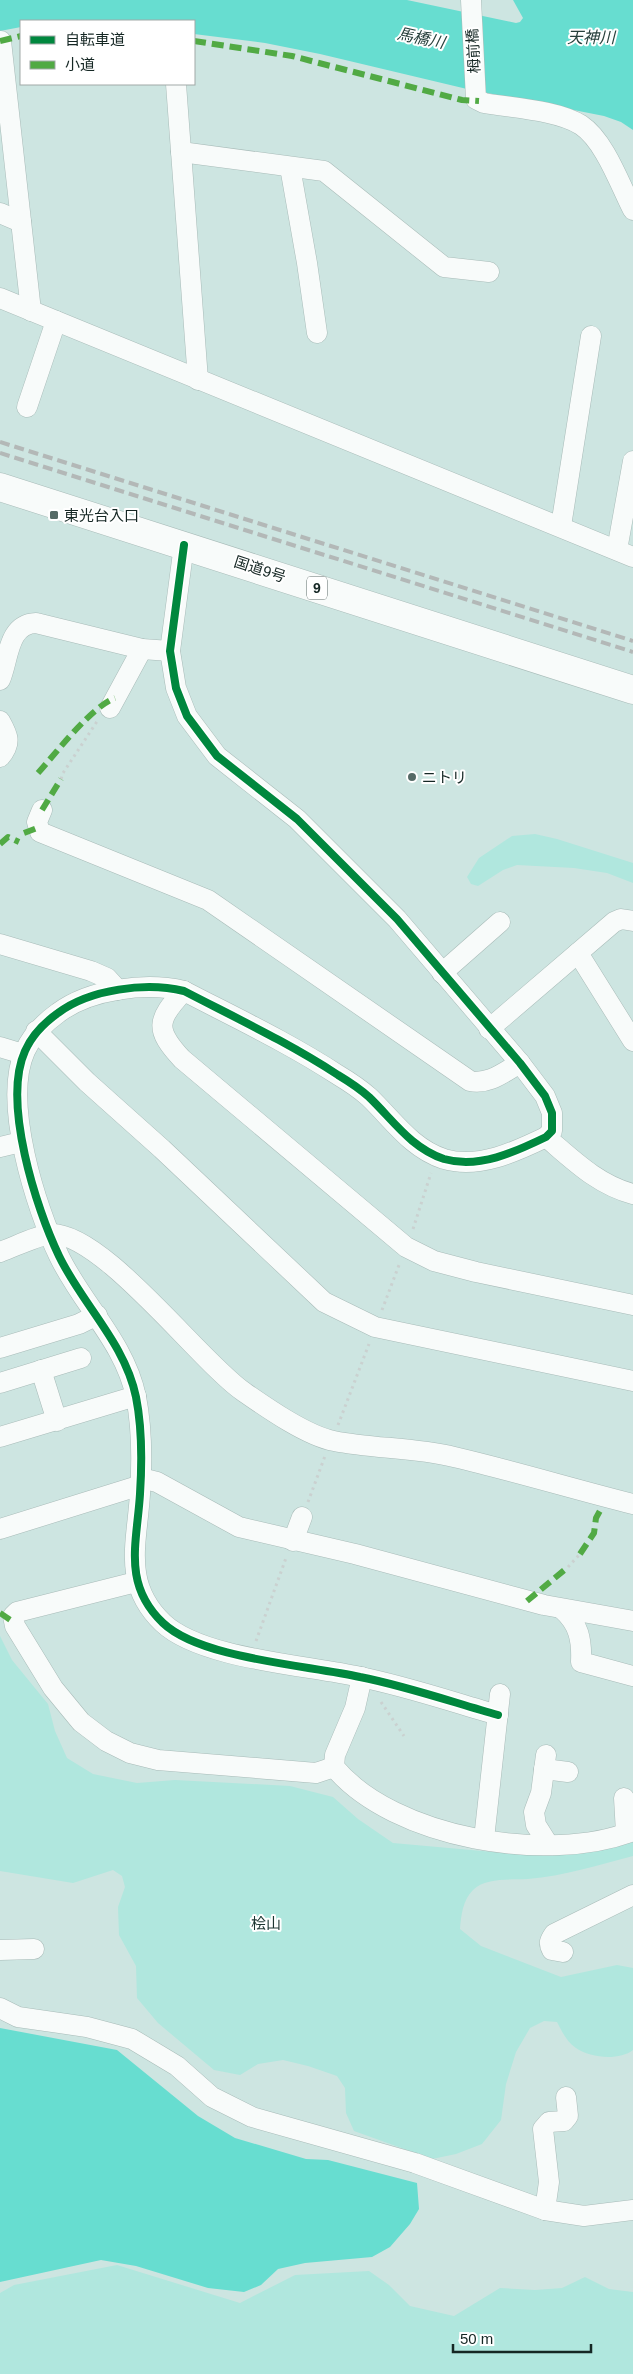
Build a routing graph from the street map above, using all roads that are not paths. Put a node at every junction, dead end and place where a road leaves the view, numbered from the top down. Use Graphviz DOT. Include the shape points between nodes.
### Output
graph roads {
  1 [pos="471,3"];
  2 [pos="0,41"];
  3 [pos="176,85"];
  4 [pos="181,152"];
  5 [pos="290,166"];
  6 [pos="633,210"];
  7 [pos="0,213"];
  8 [pos="21,222"];
  9 [pos="490,272"];
  10 [pos="0,298"];
  11 [pos="31,311"];
  12 [pos="56,321"];
  13 [pos="317,333"];
  14 [pos="591,336"];
  15 [pos="198,380"];
  16 [pos="27,407"];
  17 [pos="633,460"];
  18 [pos="0,487"];
  19 [pos="561,526"];
  20 [pos="184,545"];
  21 [pos="625,554"];
  22 [pos="142,649"];
  23 [pos="170,651"];
  24 [pos="0,680"];
  25 [pos="633,690"];
  26 [pos="110,708"];
  27 [pos="0,721"];
  28 [pos="0,756"];
  29 [pos="42,810"];
  30 [pos="633,921"];
  31 [pos="500,922"];
  32 [pos="0,944"];
  33 [pos="578,953"];
  34 [pos="442,973"];
  35 [pos="118,990"];
  36 [pos="184,991"];
  37 [pos="490,1028"];
  38 [pos="36,1031"];
  39 [pos="633,1041"];
  40 [pos="0,1047"];
  41 [pos="23,1054"];
  42 [pos="520,1063"];
  43 [pos="546,1137"];
  44 [pos="21,1142"];
  45 [pos="0,1147"];
  46 [pos="633,1194"];
  47 [pos="51,1234"];
  48 [pos="0,1252"];
  49 [pos="633,1305"];
  50 [pos="97,1315"];
  51 [pos="0,1348"];
  52 [pos="81,1358"];
  53 [pos="41,1370"];
  54 [pos="633,1381"];
  55 [pos="0,1383"];
  56 [pos="136,1396"];
  57 [pos="57,1421"];
  58 [pos="0,1437"];
  59 [pos="141,1481"];
  60 [pos="633,1504"];
  61 [pos="302,1517"];
  62 [pos="0,1528"];
  63 [pos="293,1541"];
  64 [pos="136,1582"];
  65 [pos="562,1609"];
  66 [pos="633,1621"];
  67 [pos="633,1676"];
  68 [pos="362,1677"];
  69 [pos="500,1694"];
  70 [pos="498,1715"];
  71 [pos="334,1767"];
  72 [pos="568,1772"];
  73 [pos="624,1798"];
  74 [pos="629,1832"];
  75 [pos="484,1839"];
  76 [pos="548,1844"];
  77 [pos="633,1895"];
  78 [pos="34,1949"];
  79 [pos="0,1950"];
  80 [pos="564,1952"];
  81 [pos="0,2008"];
  82 [pos="566,2097"];
  83 [pos="545,2210"];
  84 [pos="633,2210"];
  1 -- 6 [label="street, 栂前橋" via="476,99 484,104 562,117 582,126 602,147"];
  2 -- 8 [label="street"];
  3 -- 4 [label="street"];
  4 -- 5 [label="street"];
  4 -- 15 [label="street"];
  5 -- 9 [label="street" via="324,170 444,267"];
  5 -- 13 [label="street"];
  7 -- 8 [label="street"];
  8 -- 11 [label="street"];
  10 -- 11 [label="street"];
  11 -- 12 [label="street"];
  12 -- 15 [label="street"];
  12 -- 16 [label="street"];
  14 -- 19 [label="street"];
  15 -- 19 [label="street"];
  17 -- 21 [label="street"];
  18 -- 20 [label="highway, 国道9号 / 9"];
  19 -- 21 [label="street"];
  20 -- 23 [label="street"];
  20 -- 25 [label="highway, 国道9号 / 9"];
  22 -- 23 [label="street"];
  22 -- 24 [label="street" via="28,623 14,635"];
  22 -- 26 [label="street"];
  23 -- 34 [label="street" via="181,703 206,743 230,767 297,819 397,919"];
  27 -- 28 [label="street" via="8,735 8,743"];
  29 -- 42 [label="street" via="37,822 40,832 208,900 470,1081 490,1080"];
  30 -- 33 [label="street" via="621,919 614,922"];
  31 -- 34 [label="street"];
  32 -- 35 [label="street" via="91,970 108,978"];
  33 -- 37 [label="street"];
  33 -- 39 [label="street"];
  34 -- 37 [label="street"];
  35 -- 36 [label="street" via="168,987"];
  35 -- 38 [label="street" via="77,1000"];
  36 -- 43 [label="street" via="338,1075 368,1096 422,1149 445,1159 489,1160"];
  36 -- 49 [label="street" via="168,1007 162,1020 161,1030 167,1043 190,1066 406,1247 434,1260 476,1272"];
  37 -- 42 [label="street"];
  38 -- 41 [label="street"];
  38 -- 54 [label="street" via="324,1302 375,1327"];
  40 -- 41 [label="street"];
  41 -- 44 [label="street" via="18,1088"];
  42 -- 43 [label="street" via="545,1096 552,1113 552,1131"];
  43 -- 46 [label="street" via="590,1174 613,1188"];
  44 -- 45 [label="street"];
  44 -- 47 [label="street"];
  47 -- 48 [label="street"];
  47 -- 50 [label="street" via="60,1257"];
  47 -- 60 [label="street" via="93,1249 242,1390 288,1421 331,1441 425,1451"];
  50 -- 51 [label="street" via="79,1324"];
  50 -- 56 [label="street" via="115,1346"];
  52 -- 53 [label="street"];
  53 -- 55 [label="street"];
  53 -- 57 [label="street"];
  56 -- 57 [label="street"];
  56 -- 59 [label="street"];
  57 -- 58 [label="street"];
  59 -- 62 [label="street"];
  59 -- 63 [label="street" via="157,1482 239,1527"];
  59 -- 64 [label="street" via="134,1553"];
  61 -- 63 [label="street"];
  63 -- 65 [label="street" via="355,1554"];
  64 -- 68 [label="street" via="157,1617 174,1633 198,1644"];
  64 -- 71 [label="street" via="17,1612 13,1616 14,1626 53,1688 81,1722 106,1741 130,1753 158,1760 316,1773"];
  65 -- 66 [label="street"];
  65 -- 67 [label="street" via="579,1631 581,1662"];
  68 -- 70 [label="street"];
  68 -- 71 [label="street" via="355,1708 335,1755"];
  69 -- 70 [label="street"];
  70 -- 75 [label="street"];
  71 -- 75 [label="street" via="358,1788 408,1820 451,1834"];
  72 -- 76 [label="street" via="545,1762 541,1793 534,1812 536,1825"];
  73 -- 74 [label="street"];
  74 -- 76 [label="street" via="580,1843"];
  75 -- 76 [label="street"];
  77 -- 80 [label="street" via="554,1934 550,1939 552,1950"];
  78 -- 79 [label="street"];
  81 -- 83 [label="street" via="18,2017 87,2027 132,2039 177,2066 212,2097 252,2116 414,2163"];
  82 -- 83 [label="street" via="568,2116 564,2121 549,2122 543,2129 549,2182"];
  83 -- 84 [label="street" via="584,2216"];
}
